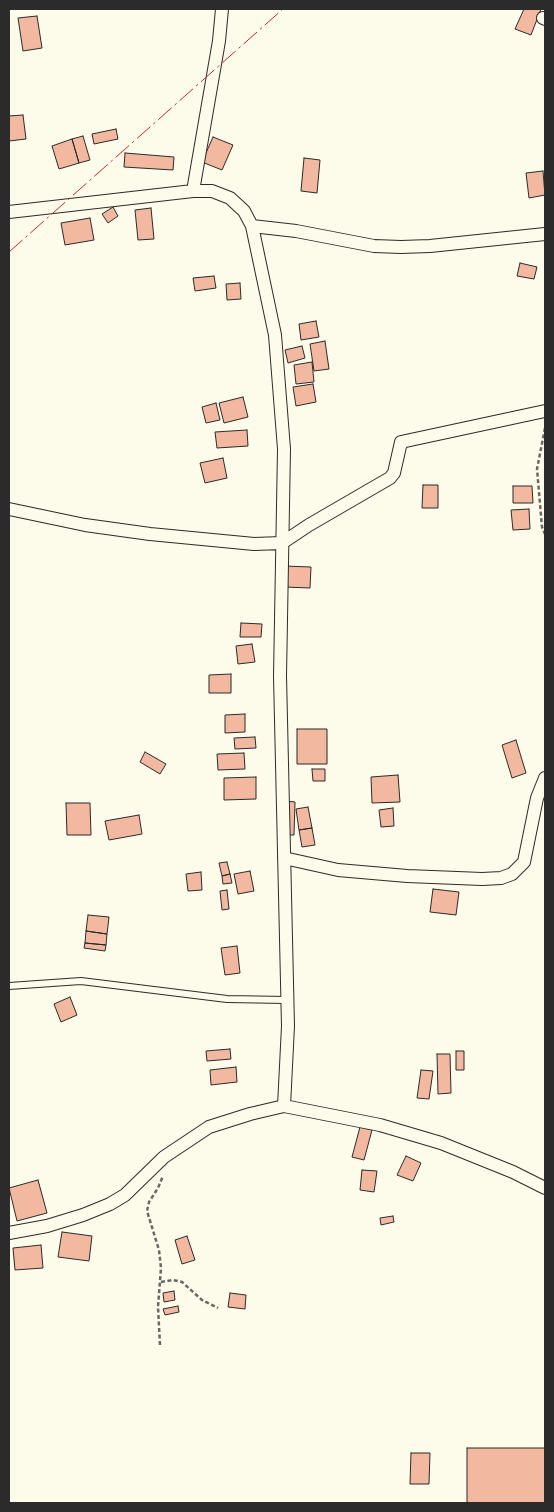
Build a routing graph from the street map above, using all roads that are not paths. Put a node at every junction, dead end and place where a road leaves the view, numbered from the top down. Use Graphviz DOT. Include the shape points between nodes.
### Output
graph roads {
  1 [pos="222,9"];
  2 [pos="193,191"];
  3 [pos="9,212"];
  4 [pos="252,226"];
  5 [pos="545,234"];
  6 [pos="545,411"];
  7 [pos="9,509"];
  8 [pos="282,543"];
  9 [pos="545,778"];
  10 [pos="284,858"];
  11 [pos="9,986"];
  12 [pos="287,1000"];
  13 [pos="284,1106"];
  14 [pos="545,1188"];
  15 [pos="9,1233"];
  1 -- 2 [label="street"];
  2 -- 3 [label="street"];
  2 -- 4 [label="street" via="212,191 230,198 244,211"];
  4 -- 5 [label="street" via="383,246 430,246"];
  4 -- 8 [label="street" via="276,335 284,449"];
  6 -- 8 [label="street" via="401,442 390,478"];
  7 -- 8 [label="street" via="150,534 254,544"];
  8 -- 10 [label="street" via="280,676"];
  9 -- 10 [label="street" via="537,798 524,862 512,874 500,878 482,880 338,870"];
  10 -- 12 [label="street"];
  11 -- 12 [label="lane" via="81,981 226,1000"];
  12 -- 13 [label="street"];
  13 -- 14 [label="street" via="380,1125 441,1143"];
  13 -- 15 [label="street" via="209,1127 164,1157 110,1204 47,1226"];
}
